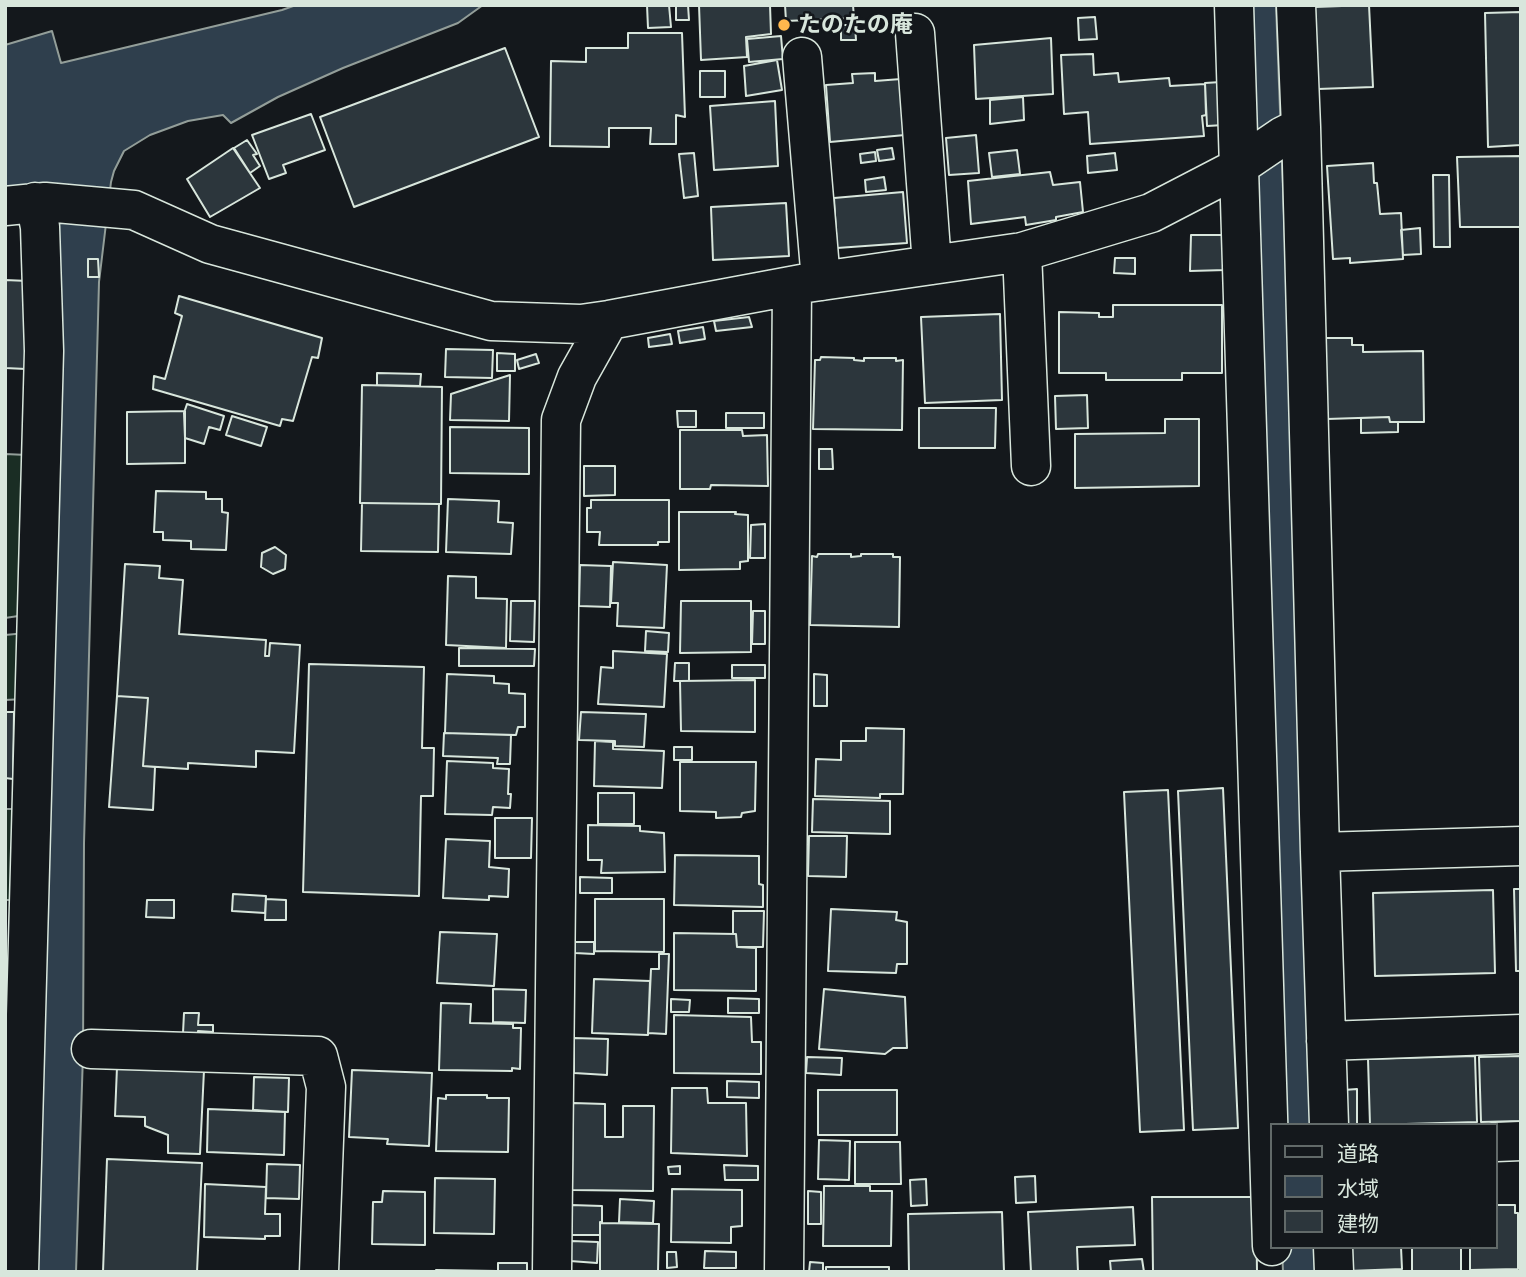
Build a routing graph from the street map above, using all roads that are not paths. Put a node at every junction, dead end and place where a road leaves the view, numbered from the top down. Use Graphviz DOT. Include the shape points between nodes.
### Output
graph roads {
  1 [pos="1234,5"];
  2 [pos="1296,5"];
  3 [pos="915,33"];
  4 [pos="802,57"];
  5 [pos="1292,131"];
  6 [pos="1245,163"];
  7 [pos="29,203"];
  8 [pos="1022,252"];
  9 [pos="932,265"];
  10 [pos="807,284"];
  11 [pos="610,320"];
  12 [pos="1031,466"];
  13 [pos="1521,846"];
  14 [pos="1320,852"];
  15 [pos="1521,1034"];
  16 [pos="1326,1041"];
  17 [pos="90,1049"];
  18 [pos="1329,1123"];
  19 [pos="1521,1141"];
  20 [pos="1498,1142"];
  21 [pos="1270,1167"];
  22 [pos="1272,1249"];
  23 [pos="1334,1249"];
  24 [pos="19,1272"];
  25 [pos="319,1272"];
  26 [pos="552,1272"];
  27 [pos="784,1272"];
  28 [pos="1273,1272"];
  29 [pos="1334,1272"];
  1 -- 6 [label="street"];
  2 -- 5 [label="street"];
  3 -- 9 [label="street"];
  4 -- 10 [label="street"];
  5 -- 6 [label="street"];
  5 -- 14 [label="street"];
  6 -- 8 [label="street" via="1151,214"];
  6 -- 21 [label="street"];
  7 -- 11 [label="street" via="134,210 211,244 491,321 581,324"];
  7 -- 24 [label="street" via="40,227 44,351"];
  8 -- 9 [label="street"];
  8 -- 12 [label="street"];
  9 -- 10 [label="street"];
  10 -- 11 [label="street"];
  10 -- 27 [label="street"];
  11 -- 26 [label="street" via="578,377 561,420"];
  13 -- 14 [label="street"];
  14 -- 16 [label="street"];
  15 -- 16 [label="street"];
  16 -- 18 [label="street"];
  17 -- 25 [label="street" via="318,1056 326,1087"];
  19 -- 20 [label="street"];
  22 -- 28 [label="street"];
  23 -- 29 [label="street"];
}
